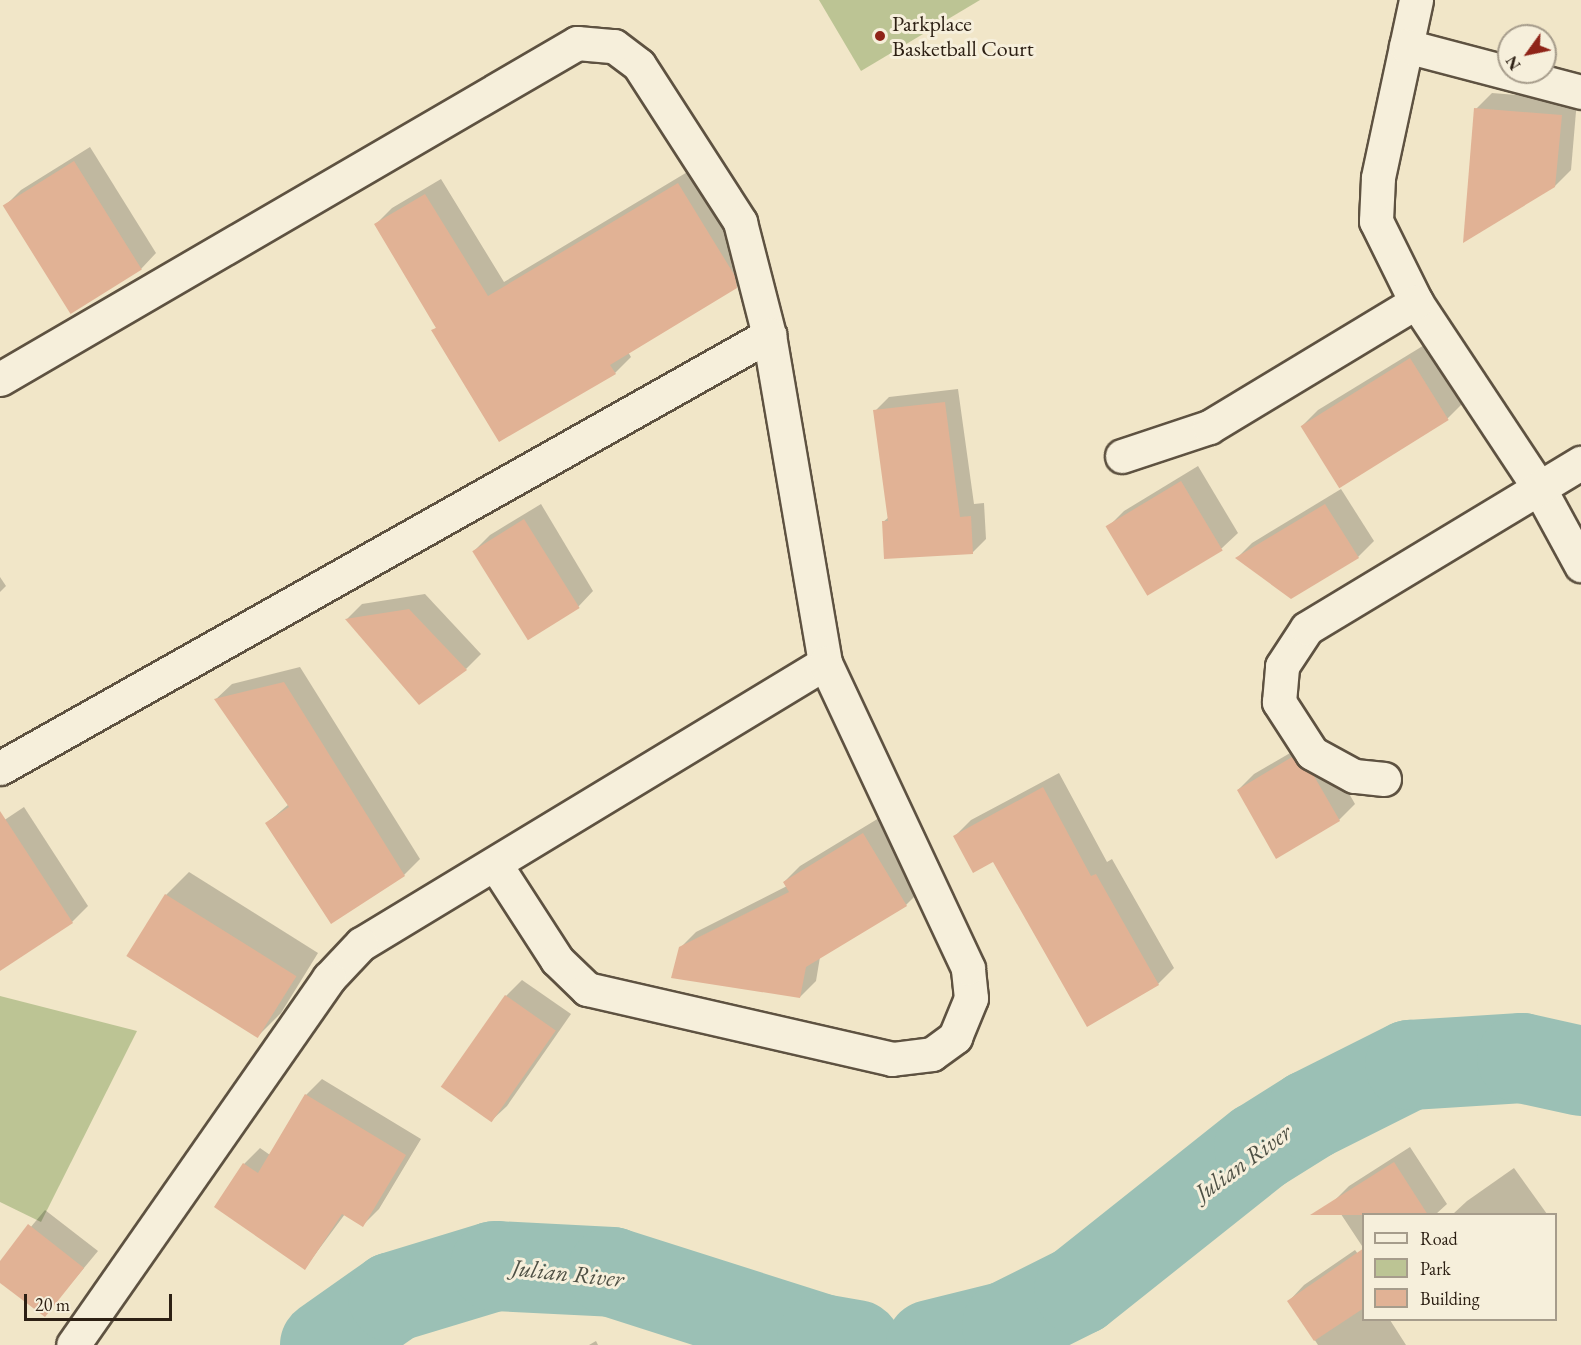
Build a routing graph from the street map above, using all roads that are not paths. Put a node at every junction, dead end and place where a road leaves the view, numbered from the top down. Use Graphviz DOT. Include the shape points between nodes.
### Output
graph roads {
  1 [pos="1416,0"];
  2 [pos="1406,46"];
  3 [pos="1581,92"];
  4 [pos="1416,302"];
  5 [pos="769,335"];
  6 [pos="0,379"];
  7 [pos="1122,456"];
  8 [pos="1581,463"];
  9 [pos="1539,488"];
  10 [pos="1581,565"];
  11 [pos="825,663"];
  12 [pos="0,768"];
  13 [pos="1384,779"];
  14 [pos="495,864"];
  15 [pos="73,1345"];
  1 -- 2 [label="street"];
  2 -- 3 [label="street"];
  2 -- 4 [label="street" via="1378,178 1376,221"];
  4 -- 7 [label="street" via="1217,422"];
  4 -- 9 [label="street"];
  5 -- 6 [label="street" via="740,222 639,65 614,46 577,43"];
  5 -- 11 [label="street"];
  5 -- 12 [label="street"];
  8 -- 9 [label="street"];
  9 -- 10 [label="street"];
  9 -- 13 [label="street" via="1307,628 1282,666 1279,702 1312,753 1354,776"];
  11 -- 14 [label="street"];
  11 -- 14 [label="street" via="968,968 971,998 955,1037 932,1054 892,1059 587,989 557,960"];
  14 -- 15 [label="street" via="361,944 344,961"];
}
